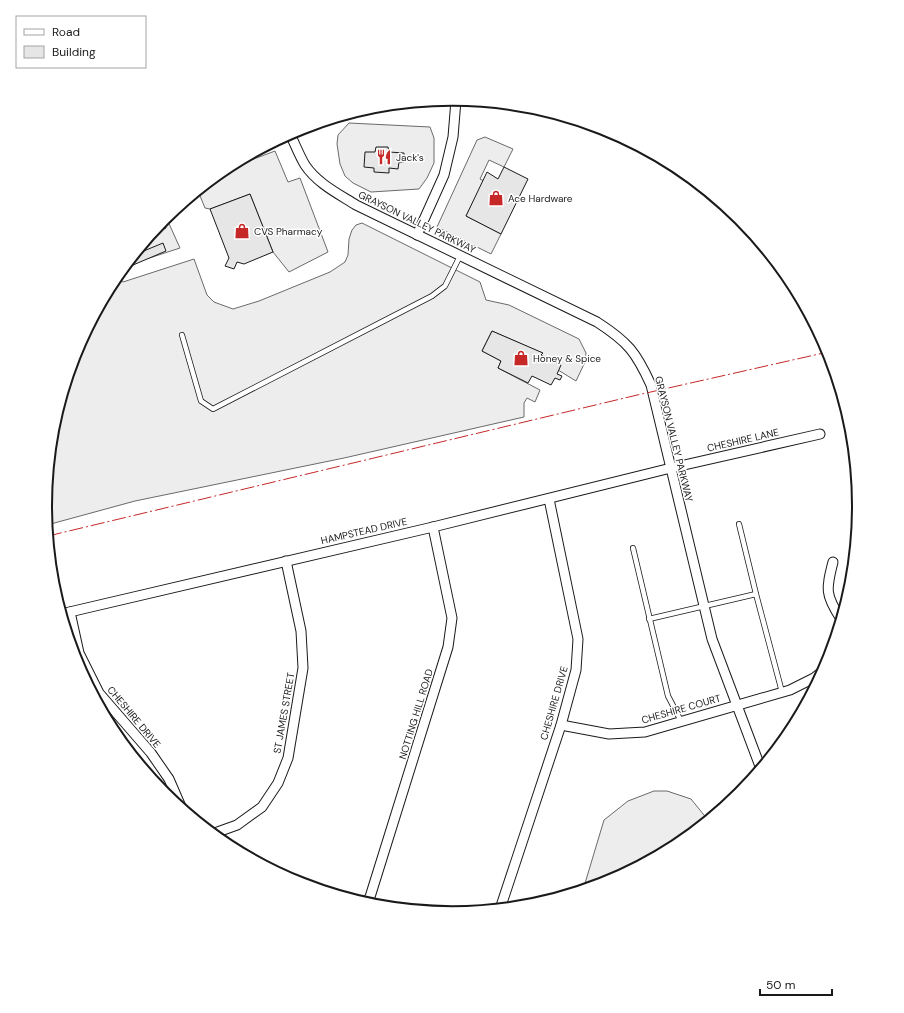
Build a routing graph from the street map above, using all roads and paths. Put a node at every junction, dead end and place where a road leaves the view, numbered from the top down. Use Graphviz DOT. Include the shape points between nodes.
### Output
graph roads {
  1 [pos="456,106"];
  2 [pos="293,140"];
  3 [pos="417,235"];
  4 [pos="460,256"];
  5 [pos="182,335"];
  6 [pos="820,434"];
  7 [pos="671,468"];
  8 [pos="549,499"];
  9 [pos="739,524"];
  10 [pos="433,527"];
  11 [pos="633,548"];
  12 [pos="286,561"];
  13 [pos="833,562"];
  14 [pos="756,594"];
  15 [pos="704,606"];
  16 [pos="66,613"];
  17 [pos="837,613"];
  18 [pos="649,619"];
  19 [pos="81,656"];
  20 [pos="813,678"];
  21 [pos="782,692"];
  22 [pos="735,705"];
  23 [pos="681,722"];
  24 [pos="561,725"];
  25 [pos="759,763"];
  26 [pos="176,796"];
  27 [pos="219,832"];
  28 [pos="369,898"];
  29 [pos="502,903"];
  1 -- 3 [label="street" via="453,137 444,175"];
  2 -- 3 [label="street, GRAYSON VALLEY PARKWAY" via="305,164 324,185 356,205"];
  3 -- 4 [label="street, GRAYSON VALLEY PARKWAY"];
  4 -- 5 [label="lane" via="445,286 432,296 213,409 201,401"];
  4 -- 7 [label="street, GRAYSON VALLEY PARKWAY" via="597,322 627,344 641,363 651,385"];
  6 -- 7 [label="street, CHESHIRE LANE"];
  7 -- 8 [label="street, HAMPSTEAD DRIVE"];
  7 -- 15 [label="street, GRAYSON VALLEY PARKWAY"];
  8 -- 10 [label="street, HAMPSTEAD DRIVE"];
  8 -- 24 [label="street, CHESHIRE DRIVE" via="578,639 576,670"];
  9 -- 14 [label="lane"];
  10 -- 12 [label="street, HAMPSTEAD DRIVE"];
  10 -- 28 [label="street, NOTTING HILL ROAD" via="452,618 448,647"];
  11 -- 18 [label="lane"];
  12 -- 16 [label="street, HAMPSTEAD DRIVE"];
  12 -- 27 [label="street, ST JAMES STREET" via="301,630 303,668 288,758 278,783 262,807 237,826"];
  13 -- 17 [label="street" via="827,586 830,603"];
  14 -- 15 [label="lane"];
  14 -- 21 [label="lane"];
  15 -- 18 [label="lane"];
  15 -- 22 [label="street, GRAYSON VALLEY PARKWAY" via="712,639"];
  18 -- 23 [label="lane" via="668,696"];
  19 -- 26 [label="street, CHESHIRE DRIVE" via="99,693 151,753"];
  20 -- 21 [label="street, CHESHIRE COURT"];
  21 -- 22 [label="street, CHESHIRE COURT"];
  22 -- 23 [label="street, CHESHIRE COURT"];
  22 -- 25 [label="street, GRAYSON VALLEY PARKWAY"];
  23 -- 24 [label="street, CHESHIRE COURT" via="645,732 609,734"];
  24 -- 29 [label="street, CHESHIRE DRIVE"];
}
